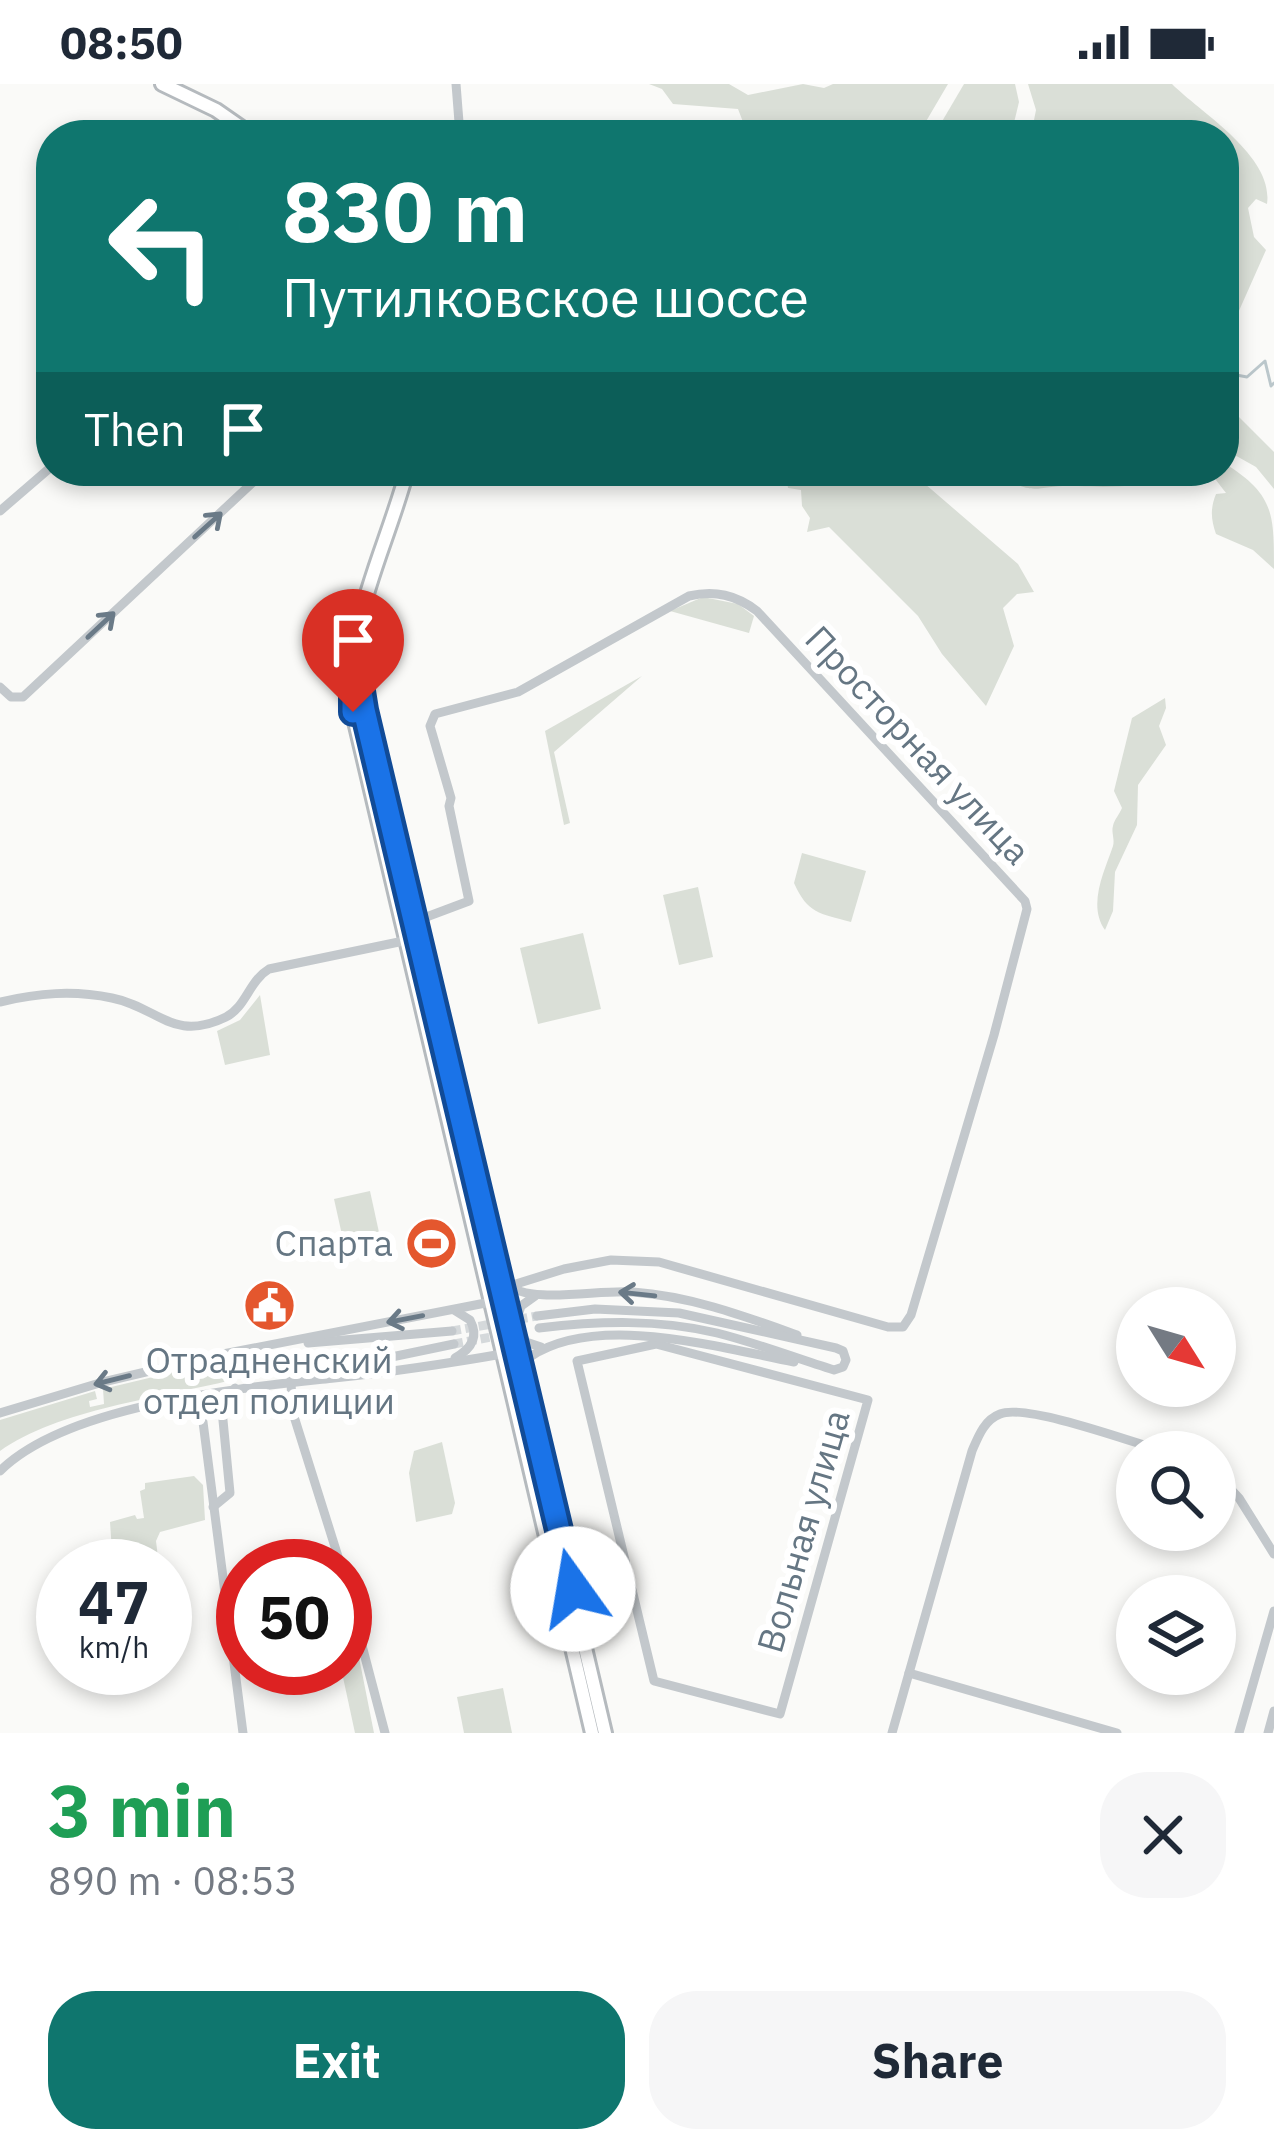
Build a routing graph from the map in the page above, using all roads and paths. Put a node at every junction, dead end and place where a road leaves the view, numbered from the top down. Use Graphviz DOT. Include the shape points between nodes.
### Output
graph roads {
  1 [pos="162,84"];
  2 [pos="456,84"];
  3 [pos="231,120"];
  4 [pos="459,120"];
  5 [pos="36,480"];
  6 [pos="249,486"];
  7 [pos="402,486"];
  8 [pos="0,511"];
  9 [pos="0,687"];
  10 [pos="408,923"];
  11 [pos="412,939"];
  12 [pos="0,1002"];
  13 [pos="502,1291"];
  14 [pos="540,1294"];
  15 [pos="451,1310"];
  16 [pos="452,1331"];
  17 [pos="454,1344"];
  18 [pos="271,1345"];
  19 [pos="548,1347"];
  20 [pos="830,1347"];
  21 [pos="511,1352"];
  22 [pos="450,1360"];
  23 [pos="830,1369"];
  24 [pos="524,1374"];
  25 [pos="286,1380"];
  26 [pos="236,1388"];
  27 [pos="183,1399"];
  28 [pos="868,1400"];
  29 [pos="2,1412"];
  30 [pos="1116,1437"];
  31 [pos="25,1450"];
  32 [pos="0,1461"];
  33 [pos="0,1471"];
  34 [pos="1236,1495"];
  35 [pos="214,1507"];
  36 [pos="332,1539"];
  37 [pos="1274,1554"];
  38 [pos="1274,1611"];
  39 [pos="909,1673"];
  40 [pos="372,1681"];
  41 [pos="1274,1711"];
  42 [pos="243,1733"];
  43 [pos="386,1733"];
  44 [pos="592,1733"];
  45 [pos="605,1733"];
  46 [pos="892,1733"];
  47 [pos="1117,1733"];
  48 [pos="1239,1733"];
  49 [pos="1268,1733"];
  1 -- 3 [label="main road"];
  2 -- 4 [label="street"];
  5 -- 8 [label="street"];
  9 -- 6 [label="street, one-way" via="23,697"];
  7 -- 10 [label="main road" via="353,642 353,712"];
  10 -- 11 [label="main road"];
  10 -- 13 [label="street, Просторная улица" via="469,901 431,729 435,714 518,692 688,596 712,592 755,609 1025,901 994,1035 903,1327 659,1262 611,1260"];
  11 -- 12 [label="street" via="268,969 233,1012 198,1027 174,1026 110,997 51,992"];
  11 -- 13 [label="main road"];
  11 -- 13 [label="main road"];
  13 -- 14 [label="street"];
  13 -- 15 [label="street"];
  13 -- 21 [label="main road"];
  14 -- 19 [label="street" via="521,1306 516,1322 526,1342"];
  20 -- 14 [label="street, one-way" via="686,1300"];
  15 -- 18 [label="street, one-way"];
  15 -- 22 [label="street" via="465,1314 474,1334"];
  16 -- 18 [label="street"];
  17 -- 25 [label="street"];
  18 -- 29 [label="street, one-way"];
  19 -- 23 [label="street" via="640,1335"];
  19 -- 24 [label="street" via="530,1357"];
  20 -- 23 [label="street" via="846,1360"];
  20 -- 23 [label="street" via="680,1313 595,1309 538,1322 677,1326"];
  21 -- 22 [label="street"];
  21 -- 24 [label="main road"];
  21 -- 44 [label="main road"];
  22 -- 25 [label="street"];
  24 -- 45 [label="main road"];
  25 -- 26 [label="street"];
  25 -- 36 [label="street"];
  26 -- 27 [label="street"];
  26 -- 35 [label="street" via="222,1410 230,1493"];
  27 -- 31 [label="street" via="80,1425"];
  27 -- 35 [label="street" via="202,1422"];
  28 -- 28 [label="street, Вольная улица" via="666,1345 577,1361 654,1681 780,1714"];
  30 -- 39 [label="street" via="1040,1415 1010,1411 990,1420 972,1451"];
  31 -- 32 [label="street"];
  31 -- 33 [label="street"];
  34 -- 37 [label="street"];
  35 -- 42 [label="street"];
  38 -- 48 [label="street"];
  39 -- 46 [label="street"];
  39 -- 47 [label="street"];
  40 -- 43 [label="street"];
  41 -- 49 [label="street"];
}
